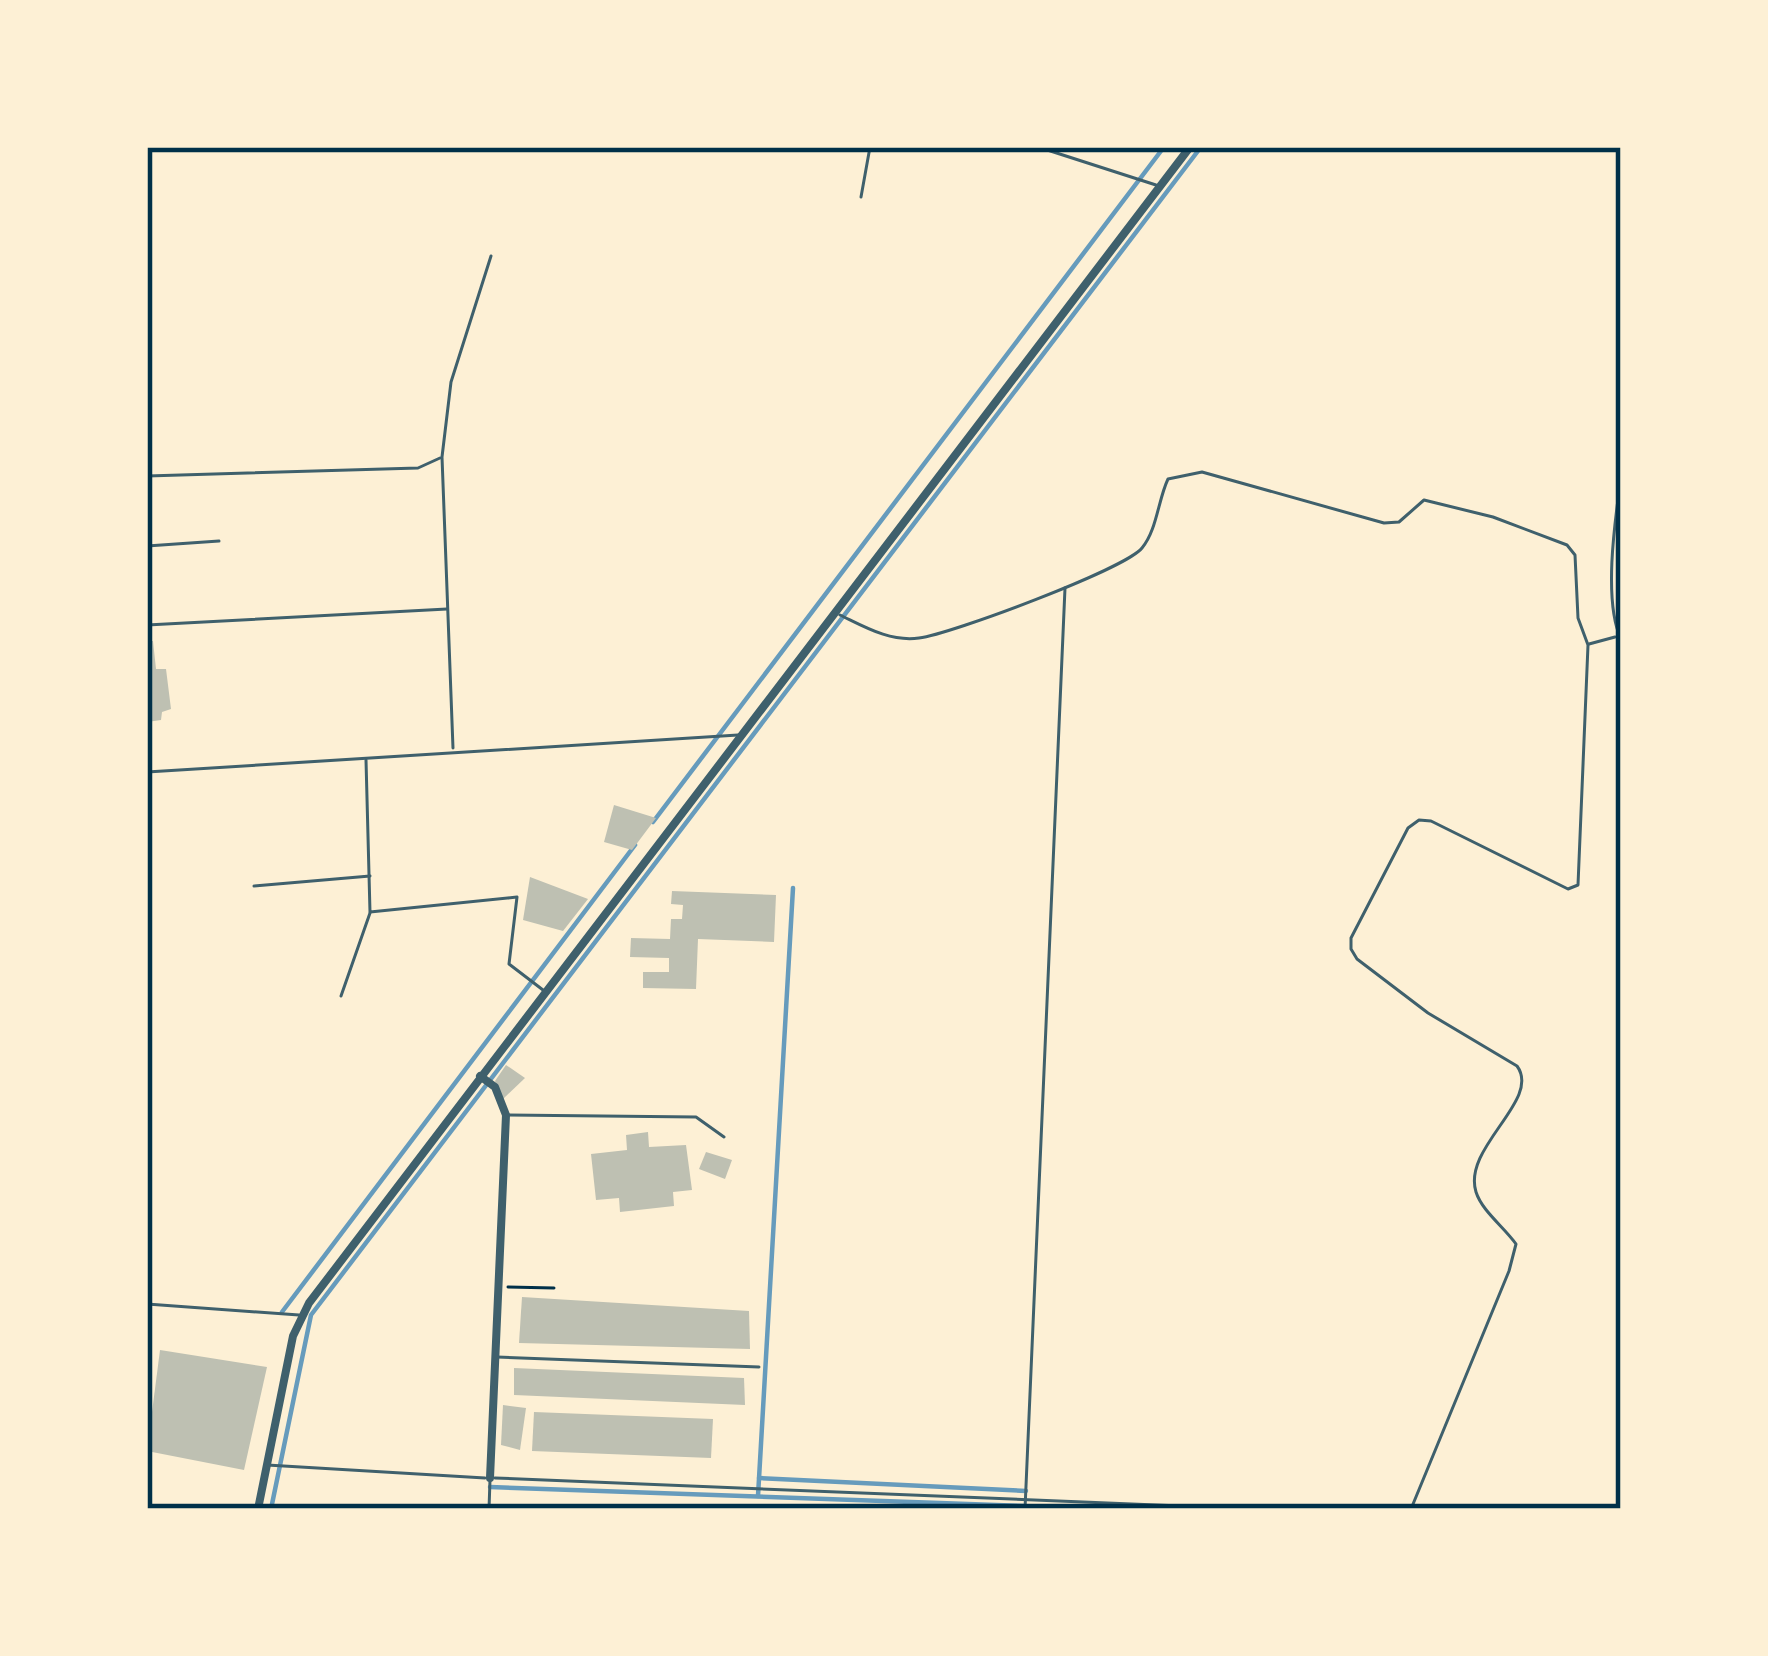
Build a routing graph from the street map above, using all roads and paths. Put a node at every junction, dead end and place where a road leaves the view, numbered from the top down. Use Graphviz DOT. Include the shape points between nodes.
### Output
graph roads {
  1 [pos="870,147"];
  2 [pos="1038,147"];
  3 [pos="1190,147"];
  4 [pos="1160,187"];
  5 [pos="861,197"];
  6 [pos="490,256"];
  7 [pos="442,457"];
  8 [pos="147,476"];
  9 [pos="1621,477"];
  10 [pos="219,541"];
  11 [pos="147,546"];
  12 [pos="1065,587"];
  13 [pos="448,609"];
  14 [pos="833,612"];
  15 [pos="147,625"];
  16 [pos="1620,638"];
  17 [pos="1588,645"];
  18 [pos="739,735"];
  19 [pos="454,750"];
  20 [pos="366,760"];
  21 [pos="147,772"];
  22 [pos="370,876"];
  23 [pos="254,886"];
  24 [pos="370,911"];
  25 [pos="544,991"];
  26 [pos="341,996"];
  27 [pos="480,1076"];
  28 [pos="506,1115"];
  29 [pos="724,1137"];
  30 [pos="499,1286"];
  31 [pos="554,1288"];
  32 [pos="147,1304"];
  33 [pos="301,1315"];
  34 [pos="495,1358"];
  35 [pos="759,1367"];
  36 [pos="266,1465"];
  37 [pos="490,1478"];
  38 [pos="1026,1498"];
  39 [pos="258,1509"];
  40 [pos="489,1509"];
  41 [pos="1025,1509"];
  42 [pos="1254,1509"];
  43 [pos="1411,1509"];
  1 -- 5 [label="lane"];
  2 -- 4 [label="lane"];
  3 -- 4 [label="street"];
  4 -- 14 [label="street"];
  6 -- 7 [label="lane" via="451,382"];
  7 -- 8 [label="lane" via="418,468"];
  7 -- 13 [label="lane"];
  9 -- 16 [label="lane" via="1614,524"];
  10 -- 11 [label="lane"];
  12 -- 14 [label="lane" via="918,638 881,635"];
  12 -- 17 [label="lane" via="1133,556 1145,545 1168,478 1202,472 1384,524 1399,523 1424,500 1567,545"];
  12 -- 38 [label="lane"];
  13 -- 15 [label="lane"];
  13 -- 19 [label="lane"];
  14 -- 18 [label="street"];
  16 -- 17 [label="lane"];
  17 -- 43 [label="lane" via="1578,885 1568,890 1419,820 1351,938 1358,959 1522,1073 1515,1100 1474,1165 1480,1202 1516,1244"];
  18 -- 19 [label="lane"];
  18 -- 25 [label="street"];
  19 -- 20 [label="lane"];
  20 -- 21 [label="lane"];
  20 -- 22 [label="lane"];
  22 -- 23 [label="lane"];
  22 -- 24 [label="lane"];
  24 -- 25 [label="lane" via="517,897 509,964"];
  24 -- 26 [label="lane"];
  25 -- 27 [label="street"];
  27 -- 28 [label="street" via="495,1087"];
  27 -- 33 [label="street"];
  28 -- 29 [label="lane" via="696,1117"];
  28 -- 30 [label="street"];
  30 -- 31 [label="path"];
  30 -- 34 [label="street"];
  32 -- 33 [label="lane"];
  33 -- 36 [label="street"];
  34 -- 35 [label="lane"];
  34 -- 37 [label="street"];
  36 -- 37 [label="lane"];
  36 -- 39 [label="street"];
  37 -- 38 [label="lane"];
  37 -- 40 [label="lane"];
  38 -- 41 [label="lane"];
  38 -- 42 [label="lane"];
}
